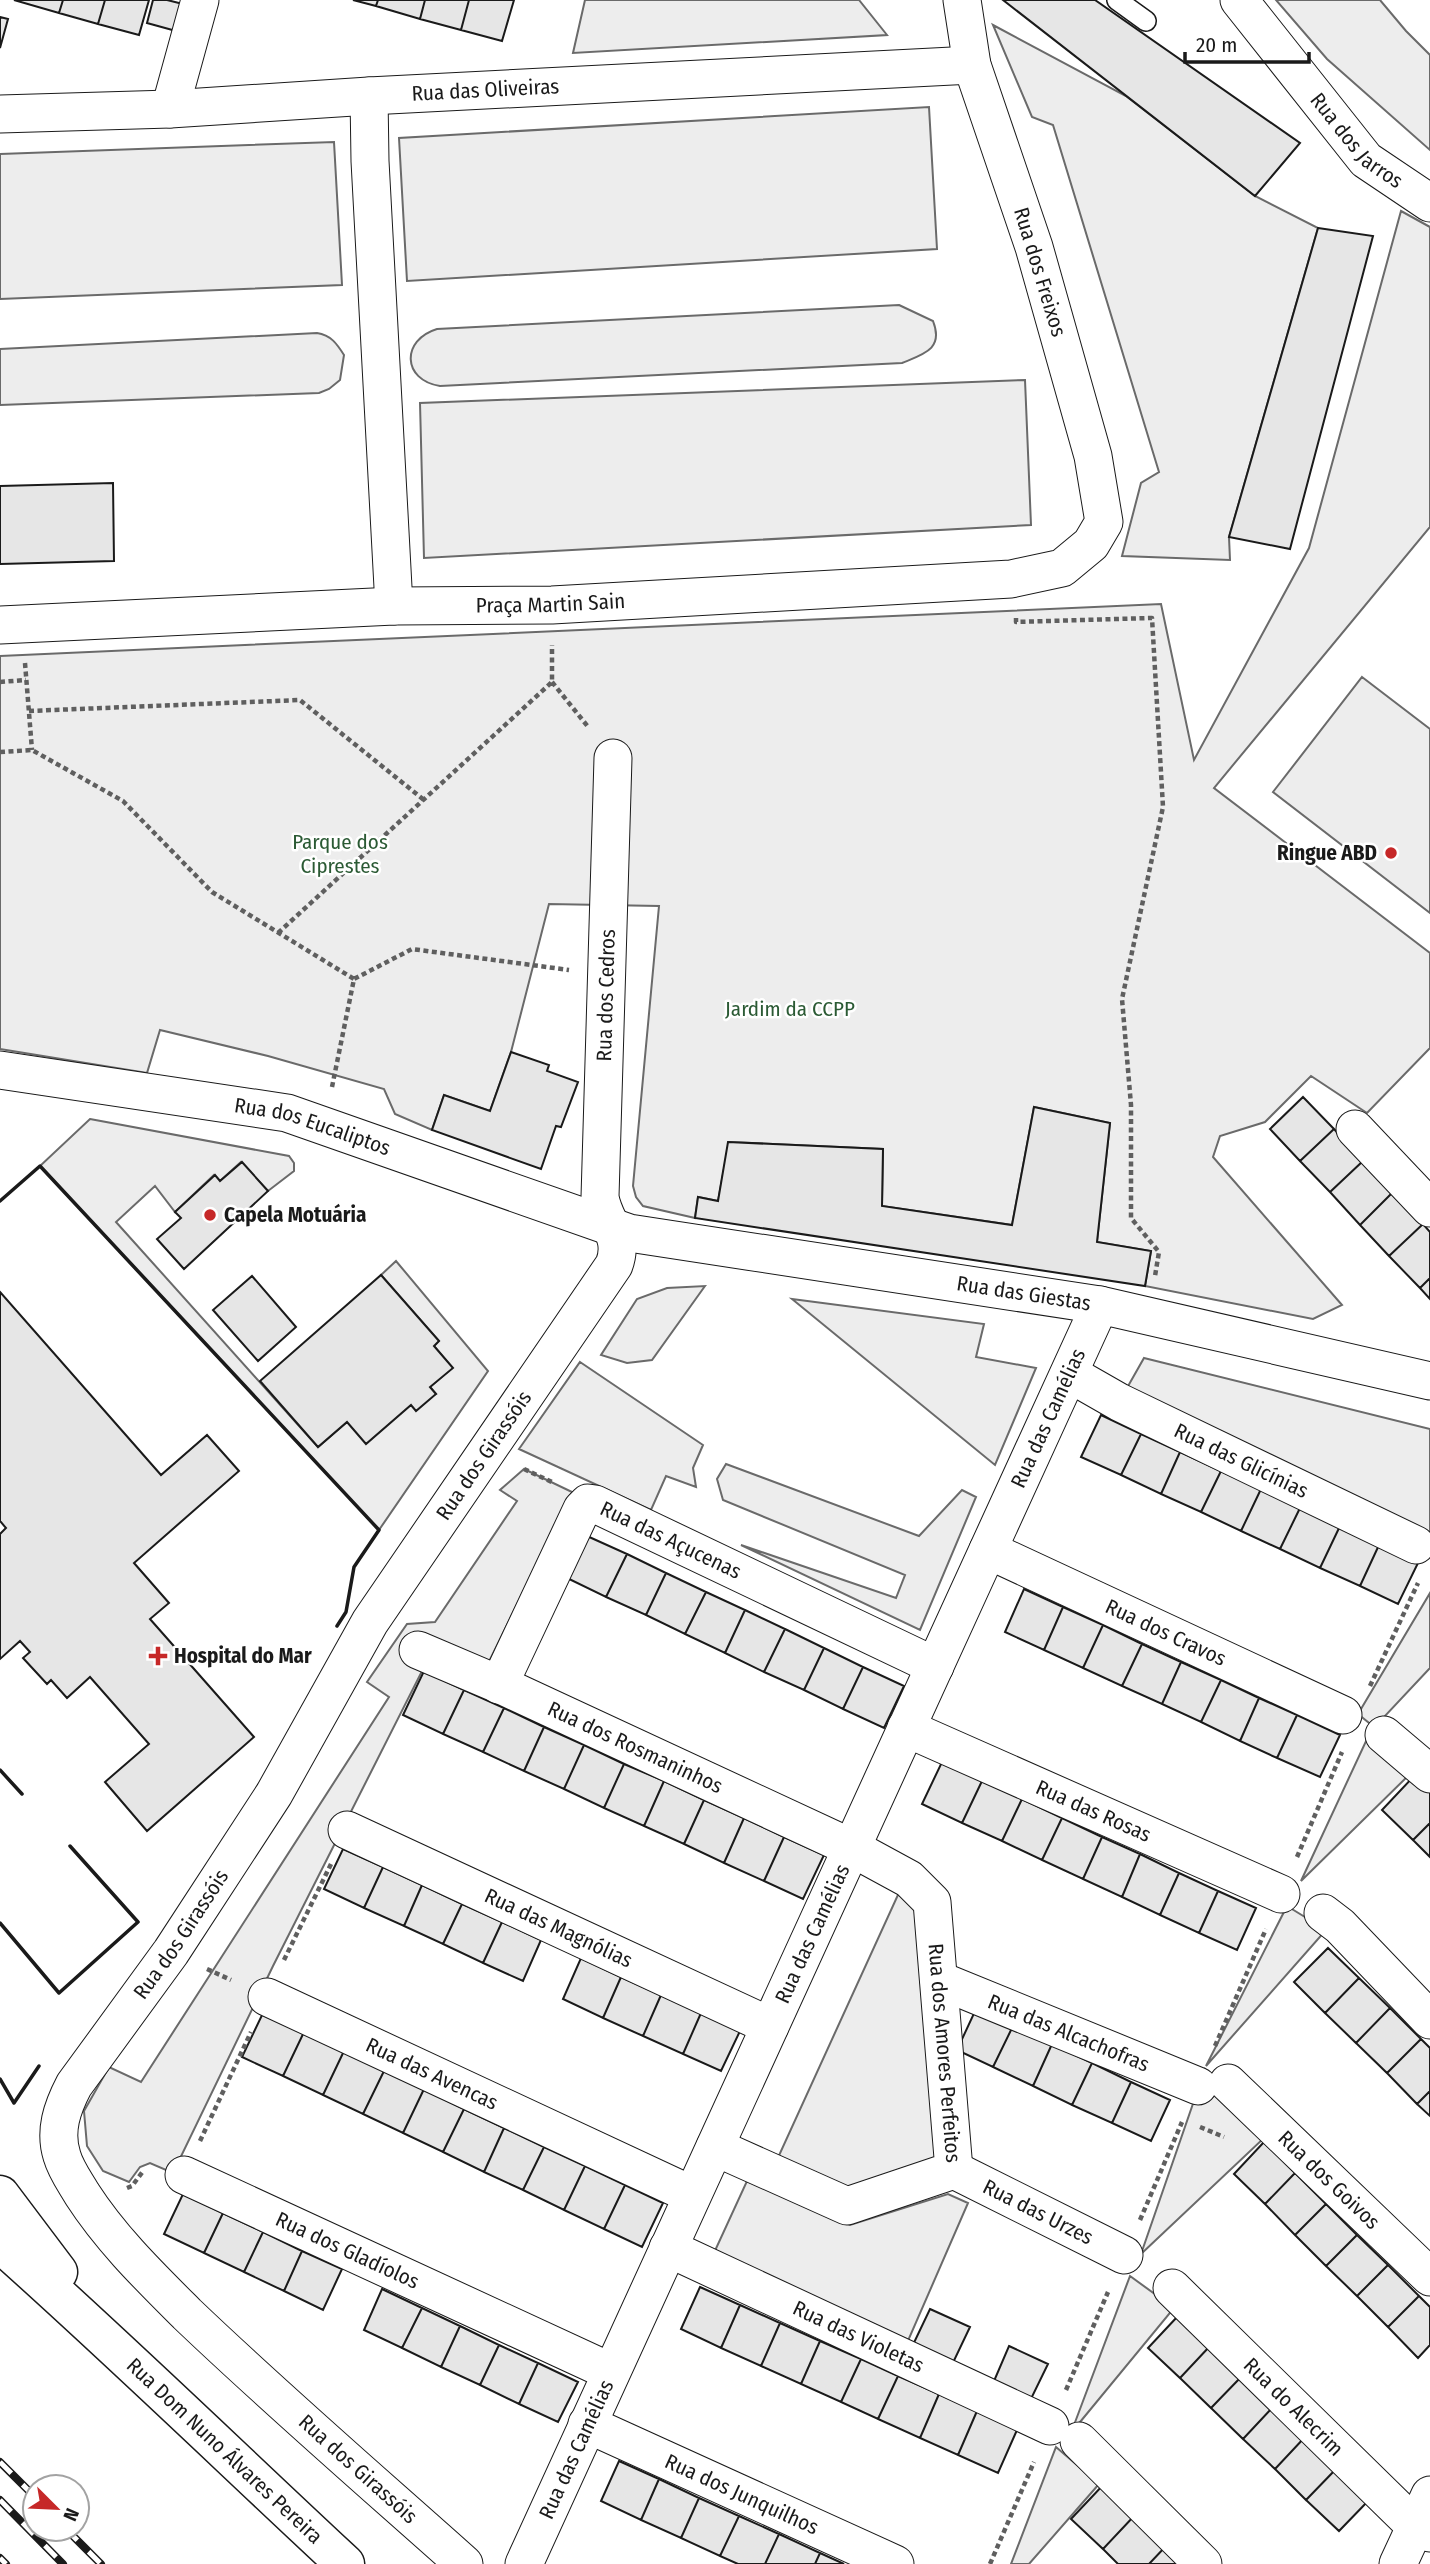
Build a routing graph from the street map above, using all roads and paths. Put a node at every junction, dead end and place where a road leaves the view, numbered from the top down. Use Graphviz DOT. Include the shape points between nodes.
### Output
graph roads {
  1 [pos="200,0"];
  2 [pos="962,0"];
  3 [pos="1117,0"];
  4 [pos="1239,0"];
  5 [pos="1146,20"];
  6 [pos="972,65"];
  7 [pos="369,96"];
  8 [pos="170,110"];
  9 [pos="0,114"];
  10 [pos="1430,203"];
  11 [pos="1091,544"];
  12 [pos="1011,579"];
  13 [pos="394,606"];
  14 [pos="552,606"];
  15 [pos="0,625"];
  16 [pos="0,682"];
  17 [pos="552,682"];
  18 [pos="29,711"];
  19 [pos="32,750"];
  20 [pos="0,752"];
  21 [pos="613,758"];
  22 [pos="424,800"];
  23 [pos="278,933"];
  24 [pos="607,976"];
  25 [pos="354,979"];
  26 [pos="0,1070"];
  27 [pos="324,1126"];
  28 [pos="1355,1129"];
  29 [pos="1430,1208"];
  30 [pos="614,1228"];
  31 [pos="1159,1252"];
  32 [pos="1100,1305"];
  33 [pos="1070,1374"];
  34 [pos="1430,1381"];
  35 [pos="988,1550"];
  36 [pos="1417,1562"];
  37 [pos="418,1650"];
  38 [pos="935,1666"];
  39 [pos="499,1685"];
  40 [pos="1369,1689"];
  41 [pos="906,1728"];
  42 [pos="1343,1733"];
  43 [pos="1384,1735"];
  44 [pos="1430,1774"];
  45 [pos="347,1830"];
  46 [pos="852,1848"];
  47 [pos="1281,1894"];
  48 [pos="1323,1913"];
  49 [pos="171,1952"];
  50 [pos="939,1980"];
  51 [pos="267,1997"];
  52 [pos="1430,2020"];
  53 [pos="770,2026"];
  54 [pos="1213,2084"];
  55 [pos="715,2147"];
  56 [pos="954,2170"];
  57 [pos="184,2175"];
  58 [pos="0,2194"];
  59 [pos="692,2195"];
  60 [pos="91,2207"];
  61 [pos="0,2242"];
  62 [pos="668,2248"];
  63 [pos="1124,2255"];
  64 [pos="1430,2277"];
  65 [pos="1172,2288"];
  66 [pos="105,2336"];
  67 [pos="611,2372"];
  68 [pos="587,2424"];
  69 [pos="1064,2433"];
  70 [pos="1425,2518"];
  71 [pos="345,2564"];
  72 [pos="464,2564"];
  73 [pos="524,2564"];
  74 [pos="895,2564"];
  75 [pos="990,2564"];
  76 [pos="1203,2564"];
  77 [pos="1398,2564"];
  1 -- 8 [label="street"];
  2 -- 6 [label="street, Rua dos Freixos"];
  3 -- 5 [label="lane"];
  4 -- 10 [label="street, Rua dos Jarros" via="1366,160"];
  6 -- 7 [label="street, Rua das Oliveiras"];
  6 -- 11 [label="street, Rua dos Freixos" via="1034,247 1093,456 1104,522"];
  7 -- 8 [label="street, Rua das Oliveiras"];
  7 -- 13 [label="street"];
  8 -- 9 [label="street, Rua das Oliveiras"];
  11 -- 12 [label="street, Praça Martin Sain" via="1062,568"];
  12 -- 14 [label="street, Praça Martin Sain"];
  12 -- 31 [label="path" via="1016,622 1152,618 1164,807 1122,999 1131,1105 1131,1218"];
  13 -- 14 [label="street, Praça Martin Sain"];
  13 -- 15 [label="street, Praça Martin Sain"];
  14 -- 17 [label="path"];
  16 -- 18 [label="path" via="26,681"];
  17 -- 21 [label="path"];
  17 -- 22 [label="path"];
  18 -- 19 [label="path"];
  18 -- 22 [label="path" via="300,700"];
  19 -- 20 [label="path"];
  19 -- 23 [label="path" via="123,801 212,892"];
  21 -- 24 [label="street, Rua dos Cedros"];
  22 -- 23 [label="path"];
  23 -- 25 [label="path"];
  24 -- 25 [label="path" via="412,949"];
  24 -- 30 [label="street, Rua dos Cedros" via="600,1197 602,1211"];
  25 -- 27 [label="path"];
  26 -- 27 [label="street, Rua dos Eucaliptos" via="287,1113"];
  27 -- 30 [label="street, Rua dos Eucaliptos"];
  28 -- 29 [label="street"];
  30 -- 32 [label="street, Rua das Giestas"];
  30 -- 49 [label="street, Rua dos Girassóis" via="618,1254 614,1265 370,1622 274,1794"];
  32 -- 33 [label="street, Rua das Camélias"];
  32 -- 34 [label="street, Rua das Giestas"];
  33 -- 35 [label="street, Rua das Camélias"];
  33 -- 36 [label="street, Rua das Glicínias"];
  35 -- 38 [label="street, Rua das Camélias"];
  35 -- 42 [label="street, Rua dos Cravos"];
  36 -- 40 [label="path"];
  37 -- 39 [label="street, Rua dos Rosmaninhos"];
  38 -- 39 [label="street, Rua das Açucenas" via="588,1503"];
  38 -- 41 [label="street, Rua das Camélias"];
  39 -- 46 [label="street, Rua dos Rosmaninhos"];
  41 -- 46 [label="street, Rua das Camélias"];
  41 -- 47 [label="street, Rua das Rosas"];
  42 -- 47 [label="path"];
  43 -- 44 [label="street"];
  45 -- 53 [label="street, Rua das Magnólias"];
  46 -- 50 [label="street, Rua dos Amores Perfeitos" via="909,1879 932,1902"];
  46 -- 53 [label="street, Rua das Camélias"];
  47 -- 54 [label="path"];
  48 -- 52 [label="street"];
  49 -- 51 [label="path"];
  49 -- 60 [label="street, Rua dos Girassóis" via="65,2103 59,2123 62,2158"];
  50 -- 54 [label="street, Rua das Alcachofras"];
  50 -- 56 [label="street, Rua dos Amores Perfeitos"];
  51 -- 59 [label="street, Rua das Avencas"];
  53 -- 55 [label="street, Rua das Camélias"];
  54 -- 63 [label="path"];
  54 -- 64 [label="street, Rua dos Goivos"];
  55 -- 56 [label="street, Rua dos Amores Perfeitos" via="847,2206"];
  55 -- 59 [label="street, Rua das Camélias"];
  56 -- 63 [label="street, Rua das Urzes"];
  57 -- 60 [label="path" via="175,2178 148,2169 132,2186"];
  57 -- 67 [label="street, Rua dos Gladíolos"];
  58 -- 66 [label="main road, Rua Dom Nuno Álvares Pereira"];
  59 -- 62 [label="street, Rua das Camélias"];
  60 -- 72 [label="street, Rua dos Girassóis" via="139,2265 244,2368"];
  61 -- 66 [label="main road, Rua Dom Nuno Álvares Pereira"];
  62 -- 67 [label="street, Rua das Camélias"];
  62 -- 69 [label="street, Rua das Violetas"];
  63 -- 69 [label="path"];
  65 -- 70 [label="street, Rua do Alecrim"];
  66 -- 71 [label="main road, Rua Dom Nuno Álvares Pereira"];
  67 -- 68 [label="street, Rua das Camélias"];
  68 -- 73 [label="street, Rua das Camélias"];
  68 -- 74 [label="street, Rua dos Junquilhos"];
  69 -- 75 [label="path"];
  69 -- 76 [label="street, Rua das Violetas"];
  70 -- 77 [label="street"];
}
